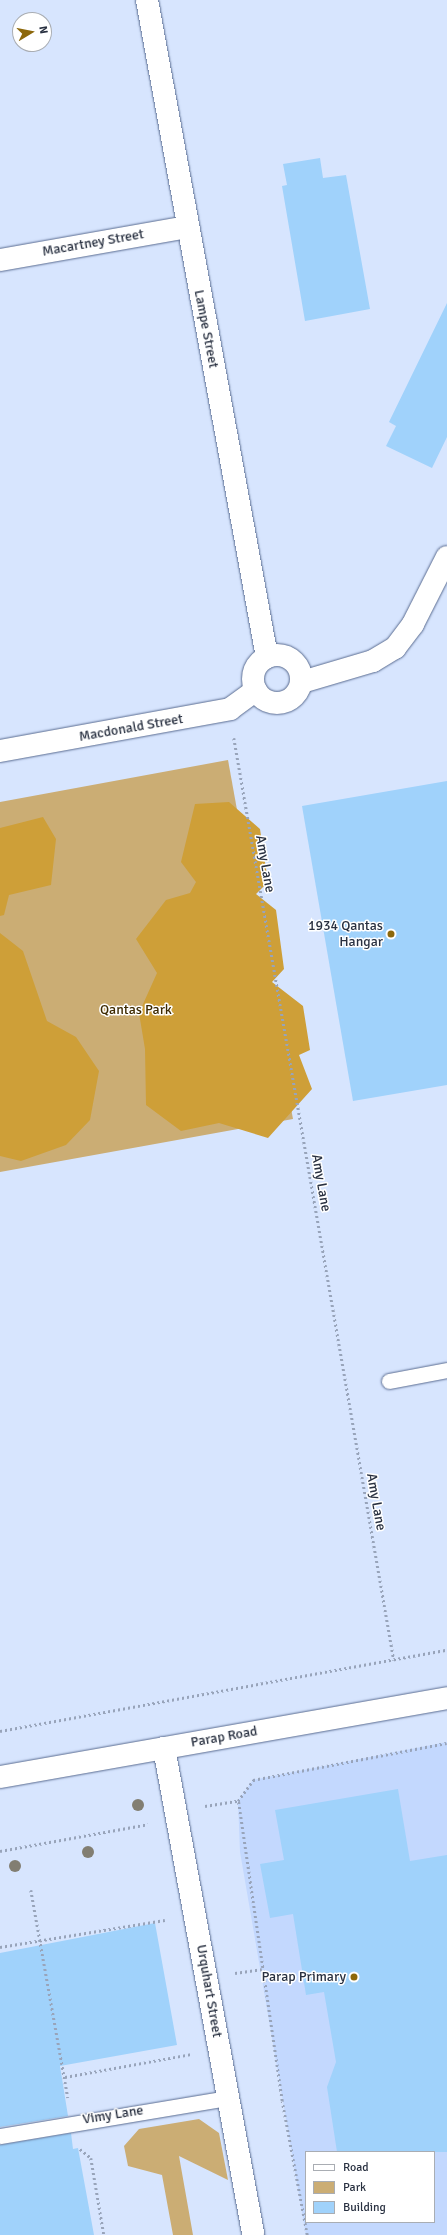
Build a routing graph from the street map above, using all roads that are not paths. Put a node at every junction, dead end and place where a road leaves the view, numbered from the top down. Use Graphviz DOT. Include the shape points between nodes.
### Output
graph roads {
  1 [pos="146,0"];
  2 [pos="187,227"];
  3 [pos="0,260"];
  4 [pos="447,557"];
  5 [pos="267,657"];
  6 [pos="302,682"];
  7 [pos="256,690"];
  8 [pos="0,751"];
  9 [pos="447,1370"];
  10 [pos="389,1381"];
  11 [pos="447,1698"];
  12 [pos="164,1748"];
  13 [pos="0,1776"];
  14 [pos="227,2098"];
  15 [pos="0,2136"];
  16 [pos="252,2235"];
  1 -- 2 [label="street, Lampe Street"];
  2 -- 3 [label="street, Macartney Street"];
  2 -- 5 [label="street, Lampe Street"];
  4 -- 6 [label="street" via="413,624 395,648 373,661"];
  5 -- 6 [label="street" via="281,655 295,661"];
  5 -- 7 [label="street" via="256,668"];
  6 -- 7 [label="street" via="295,696 281,703 266,701"];
  7 -- 8 [label="street, Macdonald Street" via="230,709"];
  9 -- 10 [label="lane"];
  11 -- 12 [label="street, Parap Road"];
  12 -- 13 [label="street, Parap Road"];
  12 -- 14 [label="street, Urquhart Street"];
  14 -- 15 [label="lane, Vimy Lane" via="100,2117"];
  14 -- 16 [label="street, Urquhart Street"];
}
